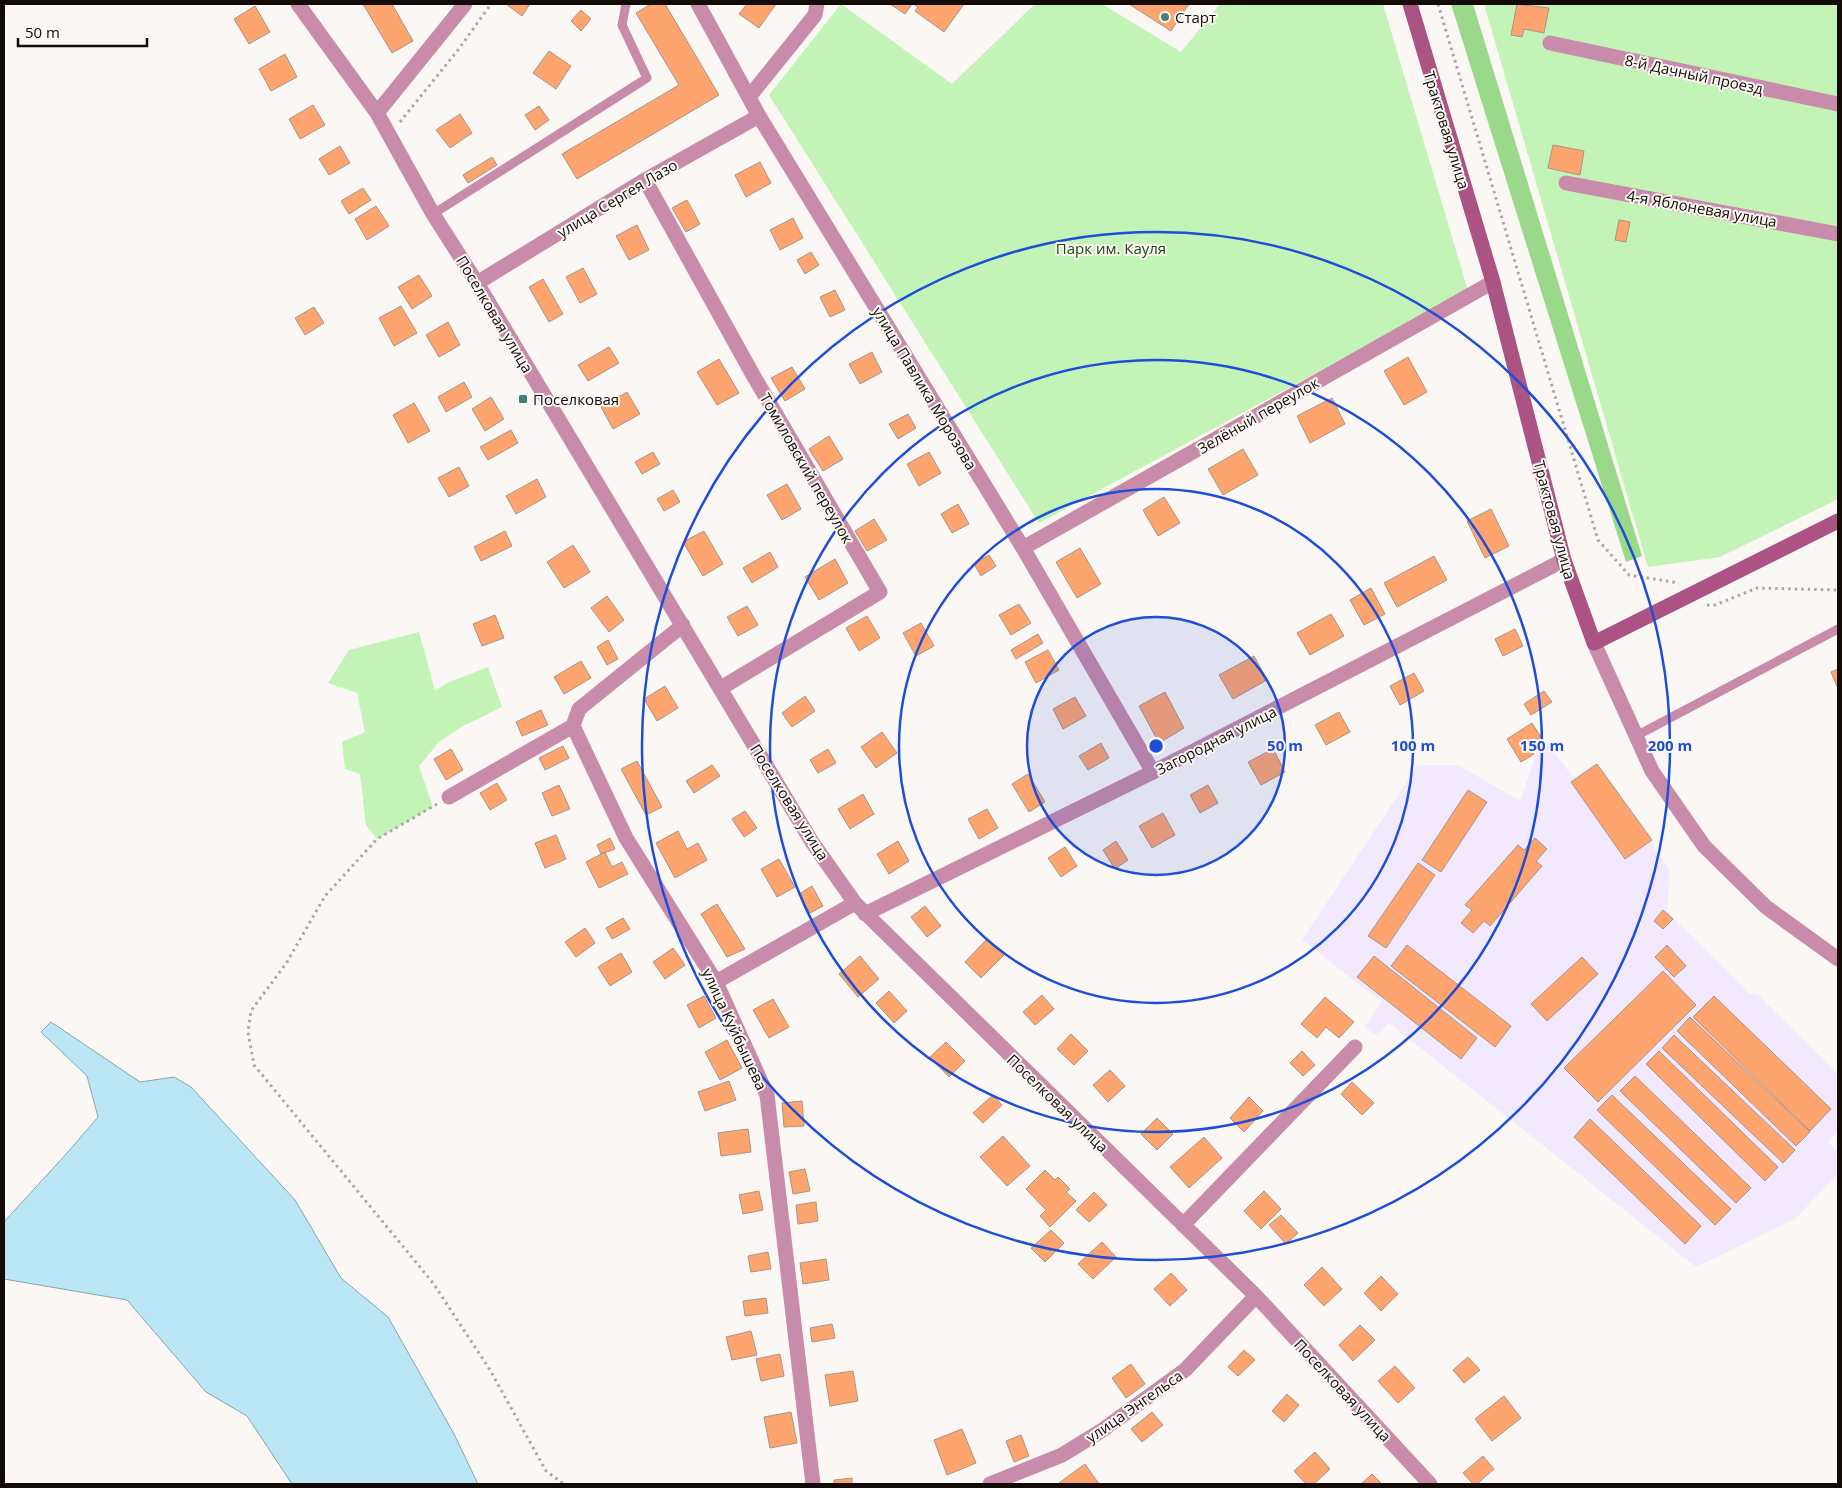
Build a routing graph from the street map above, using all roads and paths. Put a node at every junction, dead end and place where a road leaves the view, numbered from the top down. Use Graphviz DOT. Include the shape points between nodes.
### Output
graph roads {
  1 [pos="298,4"];
  2 [pos="465,4"];
  3 [pos="491,4"];
  4 [pos="626,4"];
  5 [pos="698,4"];
  6 [pos="816,4"];
  7 [pos="1410,4"];
  8 [pos="1438,4"];
  9 [pos="1550,43"];
  10 [pos="749,97"];
  11 [pos="1838,104"];
  12 [pos="377,113"];
  13 [pos="758,116"];
  14 [pos="390,135"];
  15 [pos="645,180"];
  16 [pos="1566,183"];
  17 [pos="434,214"];
  18 [pos="1838,234"];
  19 [pos="1493,282"];
  20 [pos="477,283"];
  21 [pos="1838,521"];
  22 [pos="1023,548"];
  23 [pos="1564,560"];
  24 [pos="1838,590"];
  25 [pos="1692,595"];
  26 [pos="683,625"];
  27 [pos="1838,629"];
  28 [pos="1594,643"];
  29 [pos="721,688"];
  30 [pos="572,726"];
  31 [pos="1636,736"];
  32 [pos="1153,772"];
  33 [pos="450,797"];
  34 [pos="860,908"];
  35 [pos="1838,959"];
  36 [pos="716,982"];
  37 [pos="1355,1047"];
  38 [pos="1183,1225"];
  39 [pos="1256,1296"];
  40 [pos="564,1484"];
  41 [pos="813,1484"];
  42 [pos="990,1484"];
  43 [pos="1430,1484"];
  1 -- 12 [label="street, Поселковая улица"];
  2 -- 12 [label="street"];
  3 -- 14 [label="path"];
  4 -- 17 [label="lane" via="622,25 648,78"];
  5 -- 10 [label="street, улица Павлика Морозова"];
  6 -- 10 [label="street" via="815,16"];
  7 -- 19 [label="street, Трактовая улица"];
  8 -- 25 [label="path" via="1598,540 1629,575 1686,584"];
  9 -- 11 [label="street, 8-й Дачный проезд"];
  10 -- 13 [label="street, улица Павлика Морозова"];
  12 -- 14 [label="street, Поселковая улица"];
  13 -- 15 [label="street, улица Сергея Лазо"];
  13 -- 22 [label="street, улица Павлика Морозова"];
  14 -- 17 [label="street, Поселковая улица"];
  15 -- 20 [label="street, улица Сергея Лазо"];
  15 -- 29 [label="street, Томиловский переулок" via="753,375 880,592"];
  16 -- 18 [label="street, 4-я Яблоневая улица"];
  17 -- 20 [label="street, Поселковая улица"];
  19 -- 22 [label="street, Зелёный переулок"];
  19 -- 23 [label="street, Трактовая улица"];
  20 -- 26 [label="street, Поселковая улица"];
  21 -- 25 [label="street"];
  22 -- 32 [label="street, улица Павлика Морозова"];
  23 -- 28 [label="street, Трактовая улица"];
  23 -- 32 [label="street, Загородная улица"];
  24 -- 25 [label="path" via="1757,588 1714,606 1696,604"];
  25 -- 28 [label="street"];
  26 -- 29 [label="street, Поселковая улица"];
  26 -- 30 [label="street" via="580,709"];
  27 -- 31 [label="lane"];
  28 -- 31 [label="street, Трактовая улица"];
  29 -- 34 [label="street, Поселковая улица" via="812,842"];
  30 -- 33 [label="street"];
  30 -- 36 [label="street, улица Куйбышева" via="626,838"];
  31 -- 35 [label="street, Трактовая улица" via="1652,770 1704,846 1766,907"];
  32 -- 34 [label="street, Загородная улица"];
  33 -- 40 [label="path" via="377,839 325,896 287,962 251,1011 248,1032 254,1066 433,1283 490,1370 546,1471"];
  34 -- 36 [label="street, Загородная улица"];
  34 -- 38 [label="street, Поселковая улица"];
  36 -- 41 [label="street, улица Куйбышева" via="767,1095"];
  37 -- 38 [label="street"];
  38 -- 39 [label="street, Поселковая улица"];
  39 -- 42 [label="street, улица Энгельса" via="1185,1370 1100,1431 1062,1455"];
  39 -- 43 [label="street, Поселковая улица"];
}
